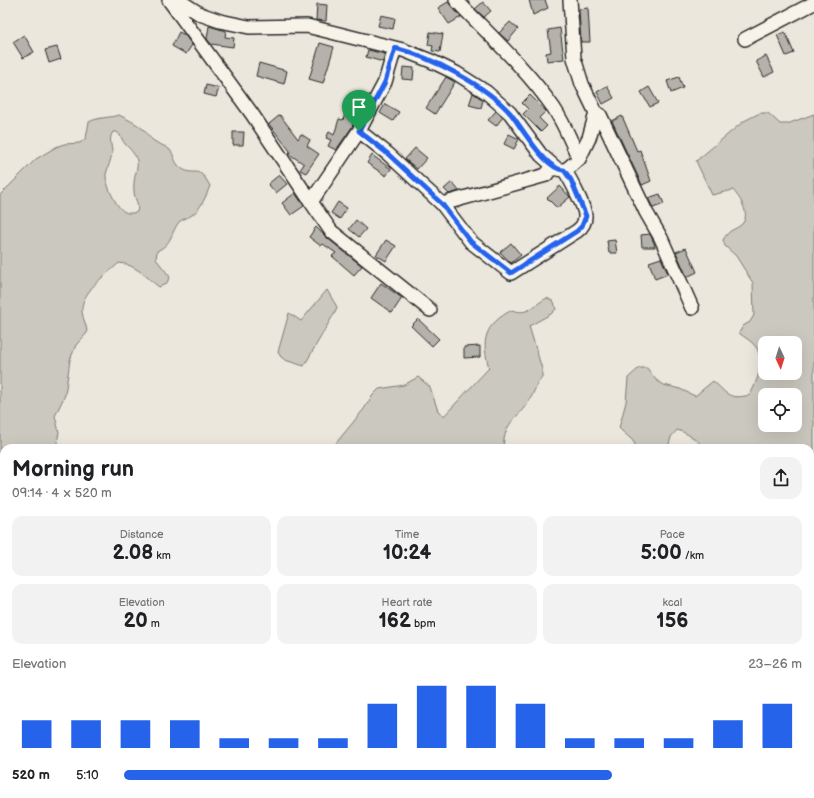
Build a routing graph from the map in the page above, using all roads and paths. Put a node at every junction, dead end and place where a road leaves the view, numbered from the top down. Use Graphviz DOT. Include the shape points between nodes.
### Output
graph roads {
  1 [pos="169,0"];
  2 [pos="178,0"];
  3 [pos="456,0"];
  4 [pos="570,0"];
  5 [pos="814,3"];
  6 [pos="745,39"];
  7 [pos="395,48"];
  8 [pos="596,113"];
  9 [pos="359,131"];
  10 [pos="579,159"];
  11 [pos="559,168"];
  12 [pos="311,202"];
  13 [pos="442,204"];
  14 [pos="692,308"];
  15 [pos="430,310"];
  1 -- 12 [label="street" via="252,114"];
  2 -- 7 [label="street" via="200,14 249,27 307,26"];
  3 -- 10 [label="street" via="501,45 553,107"];
  4 -- 8 [label="street" via="574,58 582,84"];
  5 -- 6 [label="street"];
  7 -- 9 [label="street" via="385,82"];
  7 -- 11 [label="street" via="431,61 486,92 510,114 541,155"];
  8 -- 10 [label="street" via="589,138"];
  8 -- 14 [label="street" via="600,115 661,238"];
  9 -- 12 [label="street"];
  9 -- 13 [label="street"];
  10 -- 11 [label="street"];
  11 -- 13 [label="street" via="546,175"];
  11 -- 13 [label="street" via="571,180 586,216 584,223 577,231 511,273 471,242"];
  12 -- 15 [label="street" via="331,230"];
}
